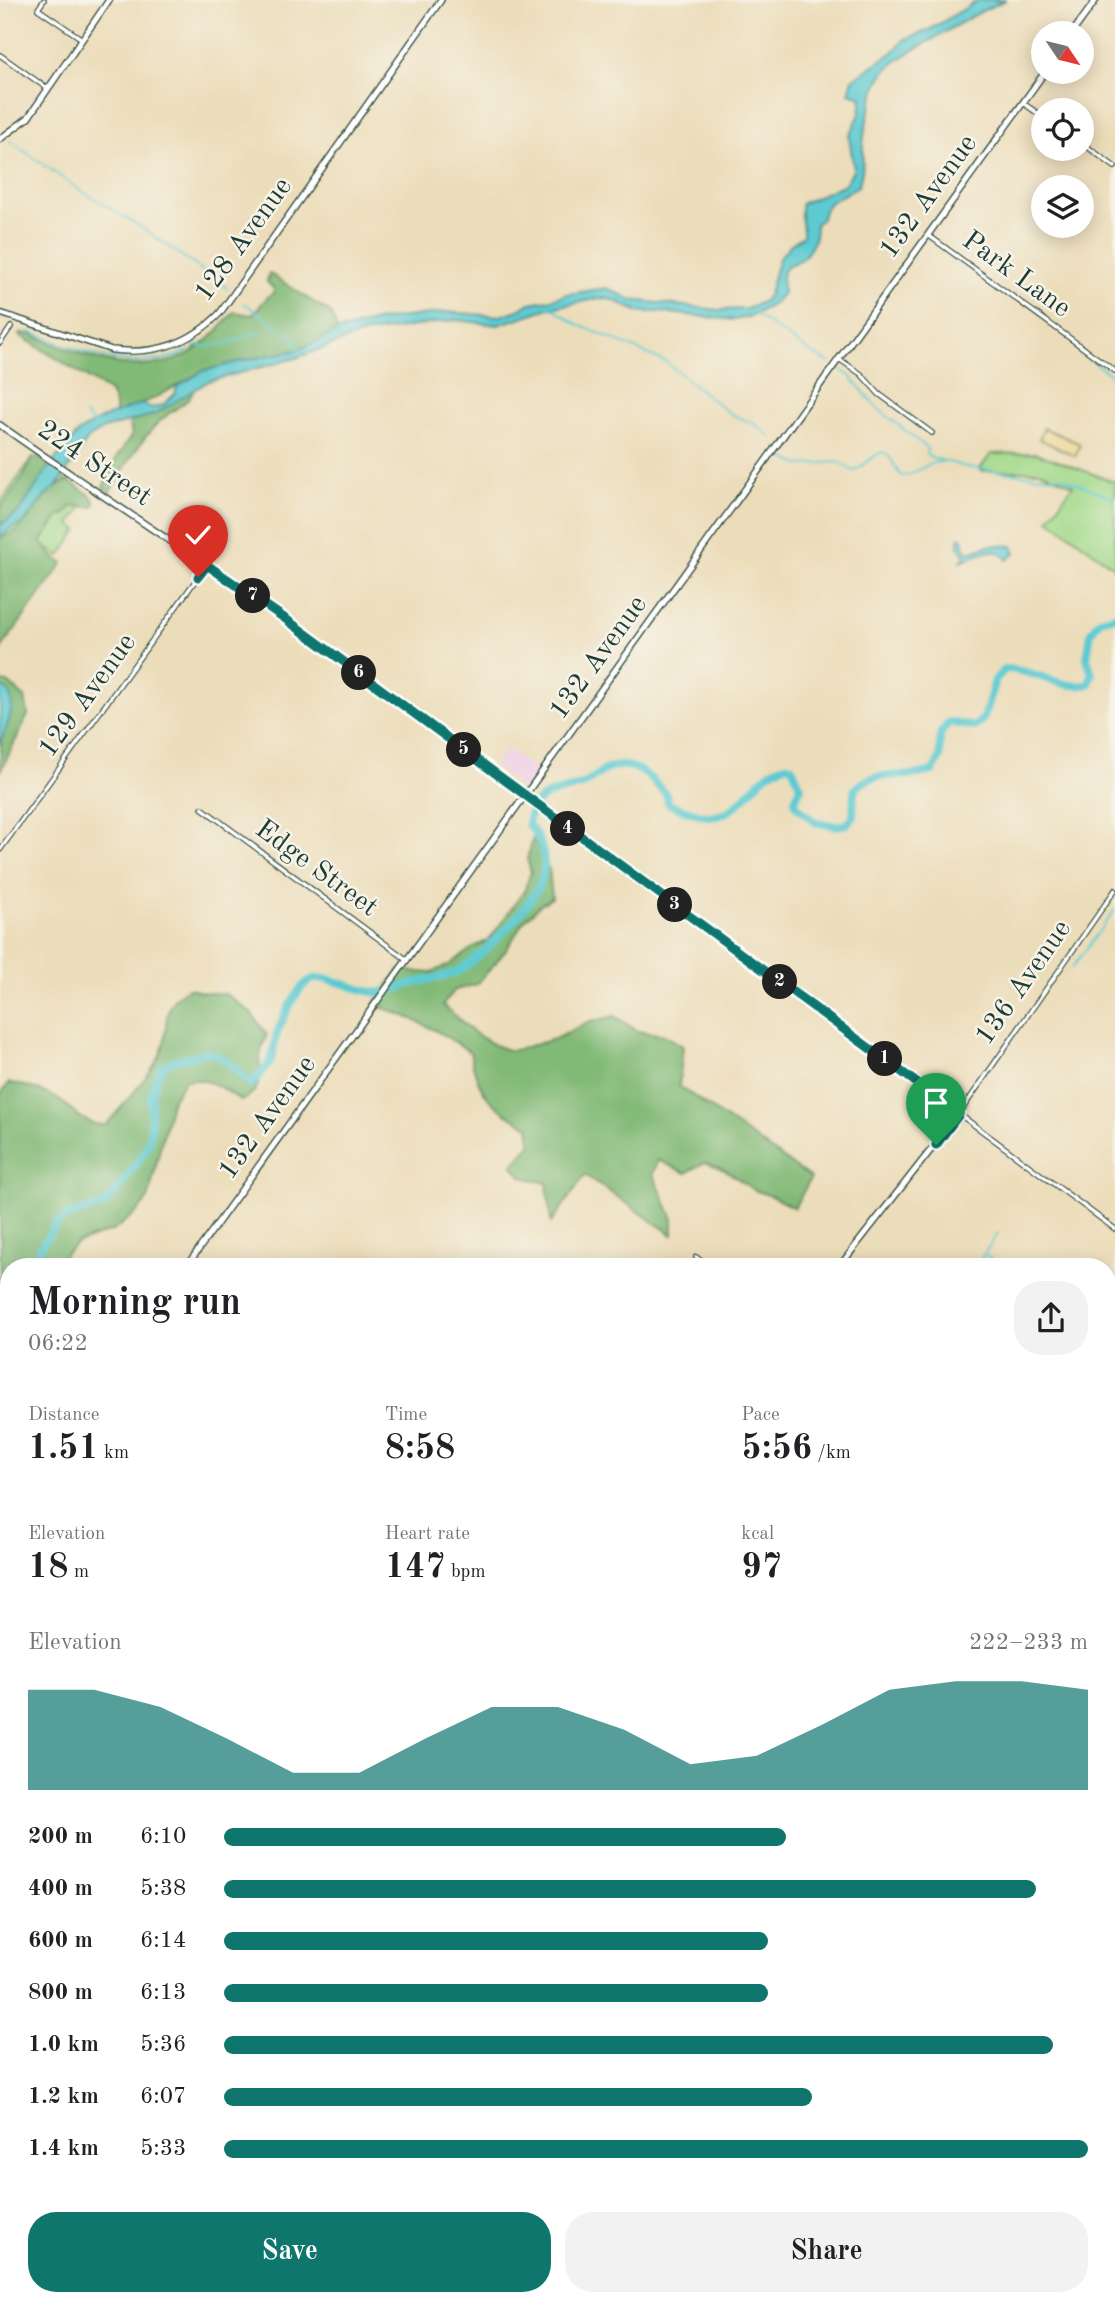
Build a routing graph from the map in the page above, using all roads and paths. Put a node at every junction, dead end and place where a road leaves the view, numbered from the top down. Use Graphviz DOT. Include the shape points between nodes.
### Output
graph roads {
  1 [pos="44,0"];
  2 [pos="109,0"];
  3 [pos="441,0"];
  4 [pos="1096,0"];
  5 [pos="1081,21"];
  6 [pos="82,39"];
  7 [pos="0,55"];
  8 [pos="1036,84"];
  9 [pos="48,89"];
  10 [pos="1023,103"];
  11 [pos="1031,109"];
  12 [pos="0,139"];
  13 [pos="1094,152"];
  14 [pos="1115,167"];
  15 [pos="928,235"];
  16 [pos="0,313"];
  17 [pos="11,327"];
  18 [pos="0,343"];
  19 [pos="839,359"];
  20 [pos="1115,371"];
  21 [pos="0,425"];
  22 [pos="932,433"];
  23 [pos="207,565"];
  24 [pos="528,799"];
  25 [pos="202,808"];
  26 [pos="0,850"];
  27 [pos="1115,890"];
  28 [pos="407,960"];
  29 [pos="959,1114"];
  30 [pos="1115,1229"];
  31 [pos="192,1258"];
  32 [pos="846,1258"];
  1 -- 6 [label="street" via="38,9"];
  2 -- 6 [label="main road"];
  3 -- 16 [label="main road, 128 Avenue" via="220,313 200,331 161,349 125,351"];
  4 -- 5 [label="main road"];
  6 -- 9 [label="main road"];
  7 -- 9 [label="street"];
  8 -- 10 [label="main road, 132 Avenue"];
  9 -- 12 [label="main road" via="28,118"];
  10 -- 11 [label="street"];
  10 -- 15 [label="main road, 132 Avenue"];
  13 -- 14 [label="street"];
  15 -- 19 [label="main road, 132 Avenue"];
  15 -- 20 [label="street, Park Lane"];
  17 -- 18 [label="street"];
  19 -- 22 [label="street"];
  19 -- 24 [label="main road, 132 Avenue"];
  21 -- 23 [label="main road, 224 Street"];
  23 -- 24 [label="main road, 224 Street"];
  23 -- 26 [label="street, 129 Avenue"];
  24 -- 28 [label="main road, 132 Avenue"];
  24 -- 29 [label="main road, 224 Street"];
  25 -- 28 [label="street, Edge Street"];
  27 -- 29 [label="street, 136 Avenue"];
  28 -- 31 [label="main road, 132 Avenue"];
  29 -- 30 [label="street, 224 Street"];
  29 -- 32 [label="main road, 136 Avenue"];
}
